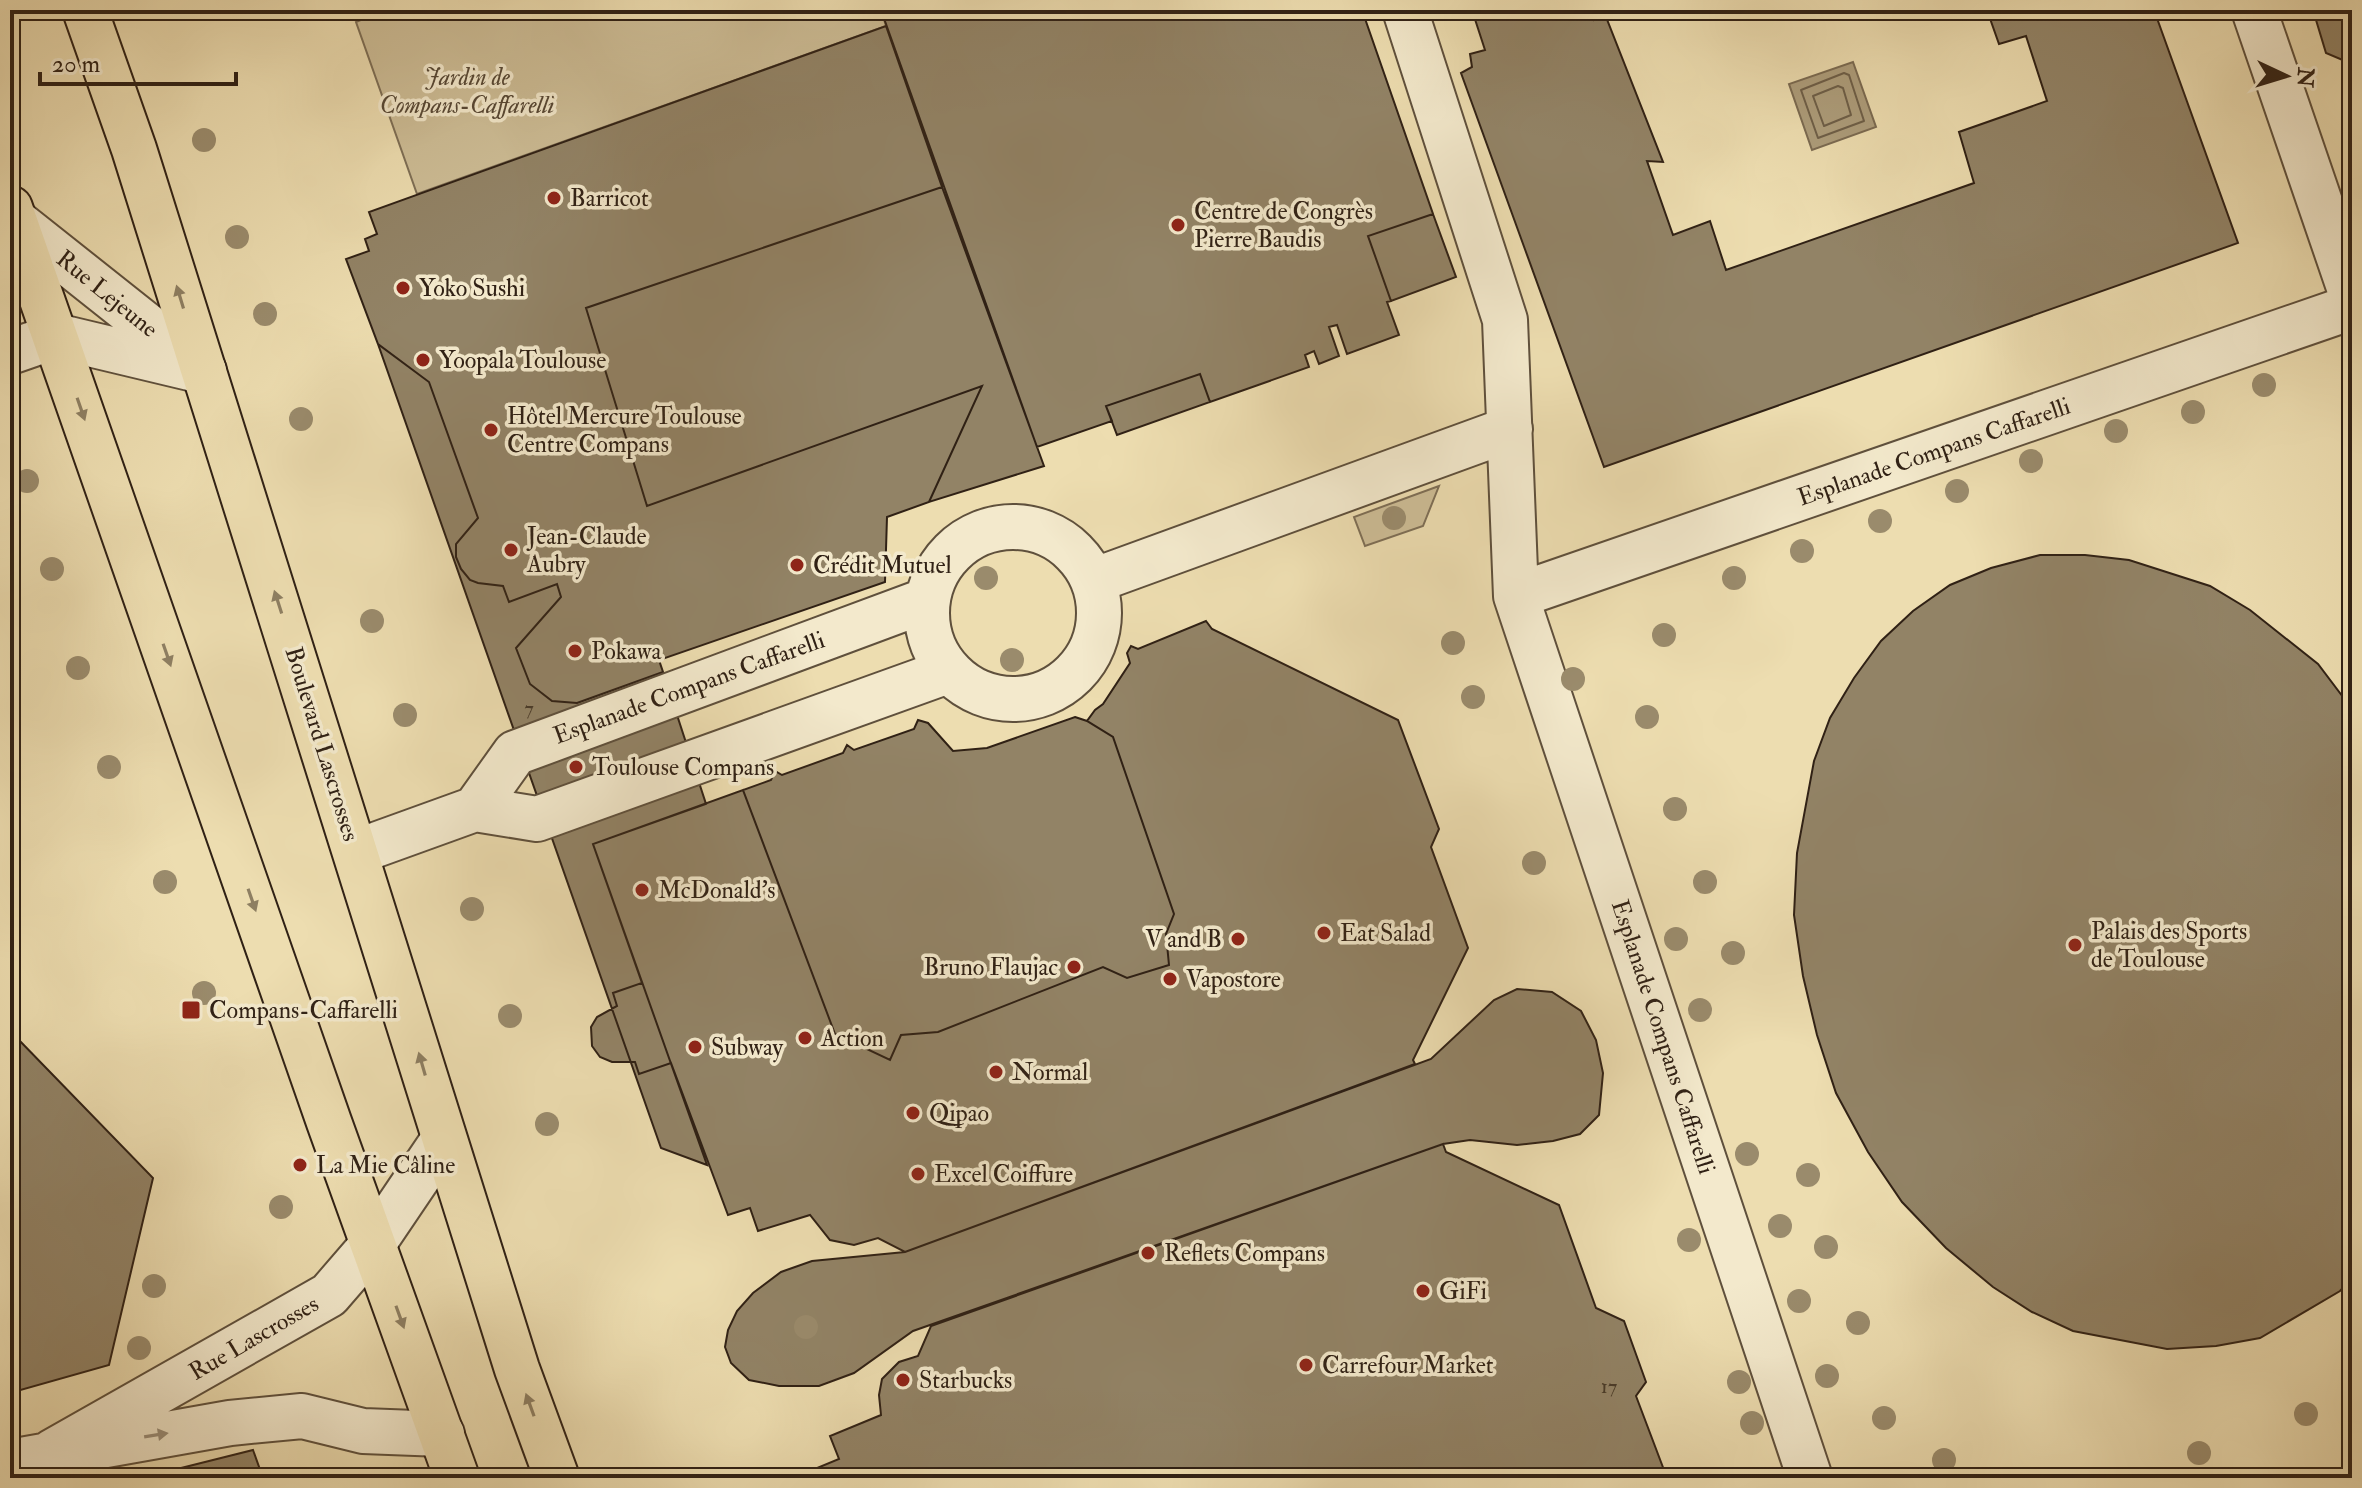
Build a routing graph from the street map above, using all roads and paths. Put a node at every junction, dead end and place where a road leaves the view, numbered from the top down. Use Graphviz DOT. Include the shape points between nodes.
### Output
graph roads {
  1 [pos="85,10"];
  2 [pos="1405,10"];
  3 [pos="2254,10"];
  4 [pos="11,214"];
  5 [pos="2352,296"];
  6 [pos="2352,307"];
  7 [pos="56,336"];
  8 [pos="10,352"];
  9 [pos="204,371"];
  10 [pos="1510,429"];
  11 [pos="1093,581"];
  12 [pos="1516,596"];
  13 [pos="927,600"];
  14 [pos="948,671"];
  15 [pos="475,809"];
  16 [pos="356,852"];
  17 [pos="444,1139"];
  18 [pos="373,1244"];
  19 [pos="442,1434"];
  20 [pos="52,1452"];
  21 [pos="10,1462"];
  22 [pos="457,1478"];
  23 [pos="557,1478"];
  24 [pos="1810,1478"];
  9 -- 1 [label="main road, Boulevard Lascrosses, one-way"];
  2 -- 10 [label="street, Esplanade Compans Caffarelli" via="1505,320"];
  3 -- 5 [label="street"];
  4 -- 7 [label="main road"];
  4 -- 9 [label="street, Rue Lejeune"];
  6 -- 12 [label="street, Esplanade Compans Caffarelli"];
  7 -- 8 [label="street"];
  7 -- 9 [label="street"];
  7 -- 18 [label="main road, one-way"];
  16 -- 9 [label="main road, Boulevard Lascrosses, one-way"];
  10 -- 11 [label="street"];
  10 -- 12 [label="street, Esplanade Compans Caffarelli"];
  11 -- 13 [label="street" via="1072,549 1041,530 1003,526 967,538 940,565"];
  11 -- 14 [label="street" via="1100,611 1094,641 1080,667 1057,686 1030,697 1000,698 972,689"];
  12 -- 24 [label="street, Esplanade Compans Caffarelli"];
  13 -- 14 [label="street" via="930,638"];
  13 -- 15 [label="street, Esplanade Compans Caffarelli" via="515,753"];
  14 -- 15 [label="street" via="537,819"];
  15 -- 16 [label="street"];
  17 -- 16 [label="main road, Boulevard Lascrosses, one-way"];
  17 -- 18 [label="street, Rue Lascrosses"];
  23 -- 17 [label="main road, Boulevard Lascrosses, one-way"];
  18 -- 19 [label="main road, one-way"];
  18 -- 20 [label="street, Rue Lascrosses" via="329,1295"];
  20 -- 19 [label="street, Rue Lascrosses, one-way" via="302,1416 363,1431"];
  19 -- 22 [label="main road"];
  20 -- 21 [label="street, Rue Lascrosses"];
}
